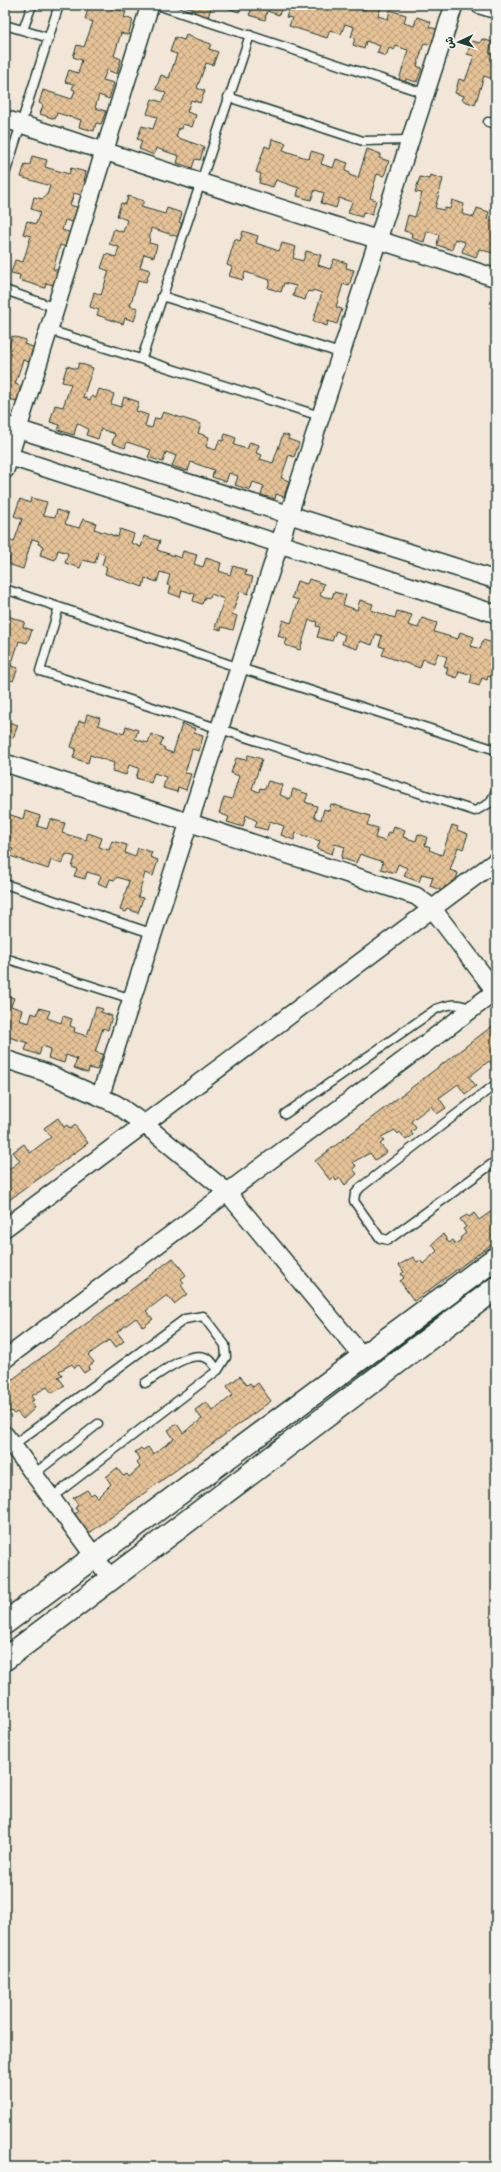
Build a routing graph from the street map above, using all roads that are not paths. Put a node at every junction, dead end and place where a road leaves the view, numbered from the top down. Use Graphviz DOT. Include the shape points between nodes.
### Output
graph roads {
  1 [pos="32,5"];
  2 [pos="59,5"];
  3 [pos="150,5"];
  4 [pos="157,5"];
  5 [pos="454,5"];
  6 [pos="480,5"];
  7 [pos="496,10"];
  8 [pos="5,25"];
  9 [pos="23,30"];
  10 [pos="250,35"];
  11 [pos="49,38"];
  12 [pos="424,93"];
  13 [pos="228,97"];
  14 [pos="5,119"];
  15 [pos="21,124"];
  16 [pos="409,140"];
  17 [pos="105,151"];
  18 [pos="7,161"];
  19 [pos="5,174"];
  20 [pos="200,182"];
  21 [pos="377,240"];
  22 [pos="496,278"];
  23 [pos="5,290"];
  24 [pos="162,296"];
  25 [pos="56,308"];
  26 [pos="49,330"];
  27 [pos="340,353"];
  28 [pos="142,358"];
  29 [pos="320,416"];
  30 [pos="12,427"];
  31 [pos="6,460"];
  32 [pos="289,513"];
  33 [pos="279,543"];
  34 [pos="496,580"];
  35 [pos="5,589"];
  36 [pos="59,607"];
  37 [pos="496,614"];
  38 [pos="240,668"];
  39 [pos="220,730"];
  40 [pos="496,750"];
  41 [pos="5,763"];
  42 [pos="496,791"];
  43 [pos="190,823"];
  44 [pos="496,860"];
  45 [pos="5,884"];
  46 [pos="432,908"];
  47 [pos="154,934"];
  48 [pos="5,958"];
  49 [pos="496,991"];
  50 [pos="132,999"];
  51 [pos="471,1010"];
  52 [pos="5,1058"];
  53 [pos="496,1084"];
  54 [pos="100,1096"];
  55 [pos="286,1114"];
  56 [pos="144,1124"];
  57 [pos="496,1161"];
  58 [pos="226,1191"];
  59 [pos="5,1228"];
  60 [pos="496,1258"];
  61 [pos="496,1288"];
  62 [pos="363,1357"];
  63 [pos="5,1359"];
  64 [pos="218,1370"];
  65 [pos="145,1383"];
  66 [pos="98,1424"];
  67 [pos="9,1440"];
  68 [pos="34,1474"];
  69 [pos="51,1498"];
  70 [pos="94,1556"];
  71 [pos="111,1578"];
  72 [pos="5,1623"];
  73 [pos="5,1659"];
  1 -- 9 [label="lane"];
  2 -- 11 [label="lane"];
  3 -- 17 [label="street"];
  4 -- 10 [label="lane"];
  5 -- 12 [label="street"];
  6 -- 7 [label="street"];
  8 -- 9 [label="lane"];
  9 -- 11 [label="lane"];
  10 -- 12 [label="lane"];
  10 -- 13 [label="lane"];
  11 -- 15 [label="lane"];
  12 -- 16 [label="street"];
  13 -- 16 [label="lane" via="363,141"];
  13 -- 20 [label="lane"];
  14 -- 15 [label="street"];
  15 -- 17 [label="street"];
  15 -- 18 [label="lane"];
  16 -- 21 [label="street"];
  17 -- 20 [label="street"];
  17 -- 25 [label="street"];
  18 -- 19 [label="lane"];
  20 -- 21 [label="street"];
  20 -- 24 [label="lane"];
  21 -- 22 [label="street"];
  21 -- 27 [label="street"];
  23 -- 25 [label="lane"];
  24 -- 27 [label="lane"];
  24 -- 28 [label="lane"];
  25 -- 26 [label="street"];
  26 -- 28 [label="lane"];
  26 -- 30 [label="street"];
  27 -- 29 [label="street"];
  28 -- 29 [label="lane"];
  29 -- 32 [label="street"];
  30 -- 31 [label="street"];
  30 -- 32 [label="street"];
  31 -- 33 [label="street"];
  32 -- 33 [label="street"];
  32 -- 34 [label="street"];
  33 -- 37 [label="street"];
  33 -- 38 [label="street"];
  35 -- 36 [label="lane"];
  36 -- 38 [label="lane"];
  36 -- 39 [label="lane" via="40,671"];
  38 -- 39 [label="street"];
  38 -- 40 [label="lane"];
  39 -- 42 [label="lane" via="475,811 490,803"];
  39 -- 43 [label="street"];
  41 -- 43 [label="street"];
  43 -- 46 [label="street" via="416,896"];
  43 -- 47 [label="street"];
  44 -- 46 [label="street"];
  45 -- 47 [label="lane"];
  46 -- 49 [label="street"];
  46 -- 56 [label="street"];
  47 -- 50 [label="street"];
  48 -- 50 [label="lane"];
  49 -- 51 [label="street"];
  50 -- 54 [label="street"];
  51 -- 55 [label="lane" via="457,1004 448,1004 436,1009"];
  51 -- 58 [label="street"];
  52 -- 54 [label="street"];
  53 -- 57 [label="lane" via="361,1187 355,1194 354,1201 380,1238 388,1240"];
  54 -- 56 [label="street"];
  56 -- 58 [label="street"];
  56 -- 59 [label="street"];
  58 -- 62 [label="street"];
  58 -- 63 [label="street"];
  60 -- 62 [label="street"];
  61 -- 71 [label="street"];
  62 -- 70 [label="street"];
  64 -- 65 [label="lane" via="209,1360 199,1356 188,1357"];
  64 -- 67 [label="lane" via="226,1357 225,1345 203,1316 185,1319"];
  64 -- 69 [label="lane"];
  66 -- 68 [label="lane"];
  67 -- 68 [label="street"];
  68 -- 69 [label="street"];
  69 -- 70 [label="street"];
  70 -- 71 [label="street"];
  70 -- 72 [label="street"];
  71 -- 73 [label="street"];
}
